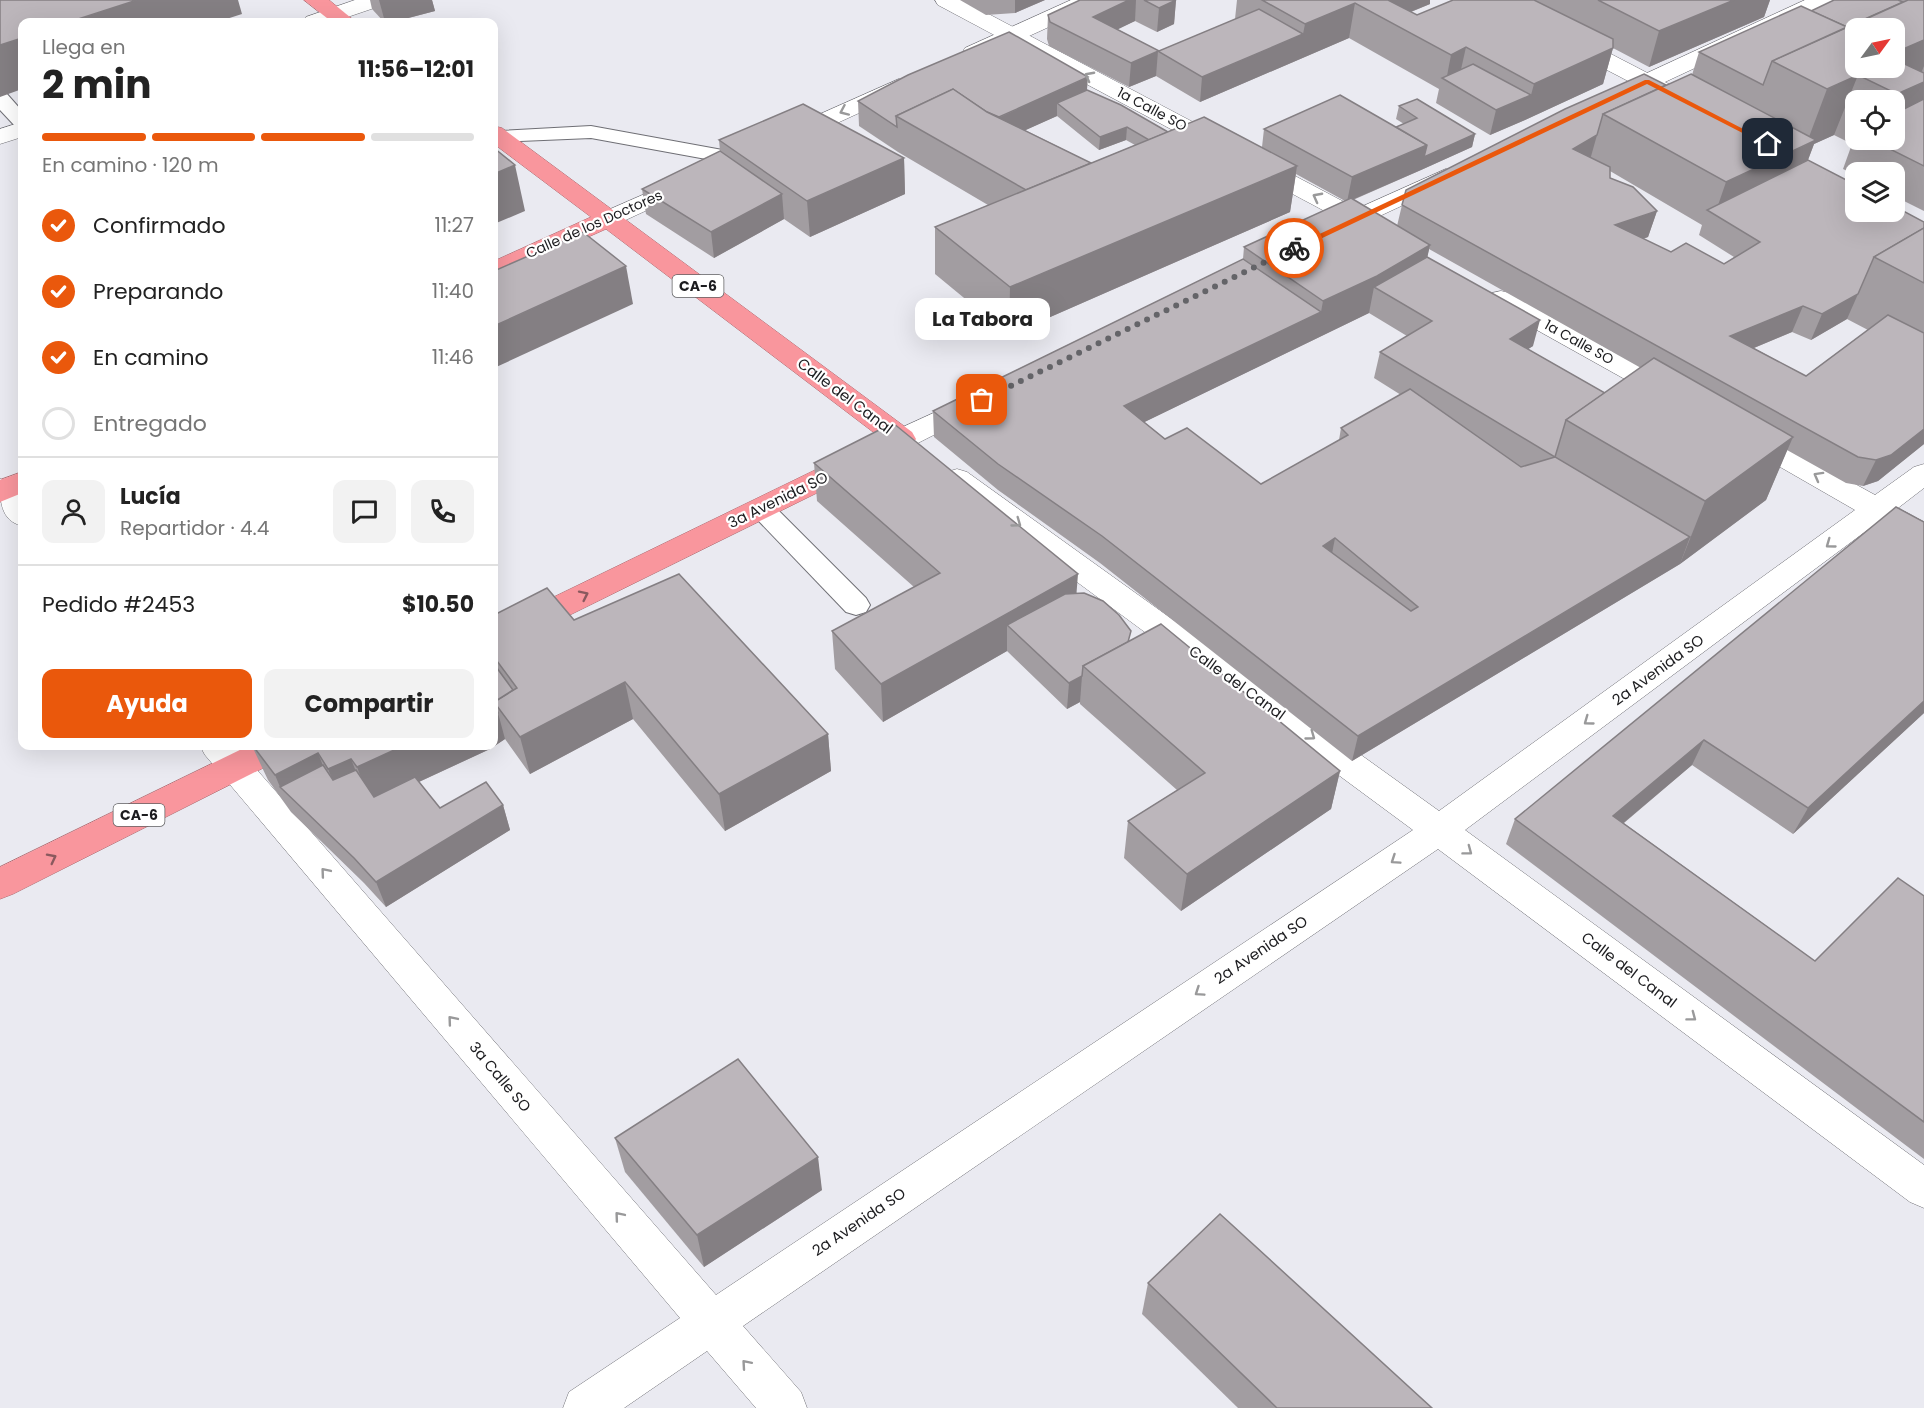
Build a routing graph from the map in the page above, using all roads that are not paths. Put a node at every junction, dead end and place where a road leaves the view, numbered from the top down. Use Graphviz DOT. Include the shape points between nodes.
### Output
graph roads {
  1 [pos="315,0"];
  2 [pos="375,0"];
  3 [pos="946,0"];
  4 [pos="1089,0"];
  5 [pos="1491,0"];
  6 [pos="1822,0"];
  7 [pos="339,18"];
  8 [pos="342,18"];
  9 [pos="1012,35"];
  10 [pos="957,60"];
  11 [pos="914,80"];
  12 [pos="1647,81"];
  13 [pos="10,101"];
  14 [pos="1593,107"];
  15 [pos="1697,107"];
  16 [pos="18,115"];
  17 [pos="18,130"];
  18 [pos="498,135"];
  19 [pos="498,136"];
  20 [pos="0,137"];
  21 [pos="739,159"];
  22 [pos="1464,167"];
  23 [pos="1356,218"];
  24 [pos="608,219"];
  25 [pos="1316,237"];
  26 [pos="1398,241"];
  27 [pos="498,268"];
  28 [pos="1481,288"];
  29 [pos="996,393"];
  30 [pos="1689,404"];
  31 [pos="1721,422"];
  32 [pos="902,439"];
  33 [pos="1924,474"];
  34 [pos="6,488"];
  35 [pos="761,508"];
  36 [pos="18,509"];
  37 [pos="1877,509"];
  38 [pos="1924,535"];
  39 [pos="856,605"];
  40 [pos="498,637"];
  41 [pos="257,750"];
  42 [pos="226,756"];
  43 [pos="1440,830"];
  44 [pos="0,884"];
  45 [pos="1924,1189"];
  46 [pos="710,1323"];
  47 [pos="585,1408"];
  48 [pos="785,1408"];
  1 -- 7 [label="highway"];
  2 -- 8 [label="street"];
  3 -- 9 [label="street, 1a Calle SO"];
  4 -- 9 [label="street"];
  5 -- 12 [label="street"];
  6 -- 12 [label="street"];
  9 -- 10 [label="street"];
  23 -- 9 [label="street, 1a Calle SO, one-way"];
  11 -- 21 [label="street, Calle de los Doctores, one-way"];
  12 -- 14 [label="street"];
  12 -- 15 [label="street"];
  13 -- 16 [label="lane"];
  17 -- 20 [label="street"];
  18 -- 21 [label="lane" via="591,132"];
  19 -- 24 [label="highway, Calle del Canal / CA-6"];
  21 -- 24 [label="street, Calle de los Doctores"];
  22 -- 23 [label="street"];
  23 -- 25 [label="street"];
  23 -- 26 [label="street, 1a Calle SO"];
  24 -- 27 [label="highway, Calle de los Doctores"];
  24 -- 32 [label="highway, Calle del Canal / CA-6"];
  28 -- 30 [label="street, 1a Calle SO"];
  29 -- 32 [label="street, 3a Avenida SO"];
  37 -- 31 [label="street, one-way"];
  32 -- 35 [label="highway, 3a Avenida SO"];
  32 -- 43 [label="street, Calle del Canal, one-way"];
  33 -- 37 [label="street, 2a Avenida SO"];
  34 -- 36 [label="street"];
  35 -- 39 [label="lane"];
  40 -- 35 [label="highway, 3a Avenida SO, one-way"];
  37 -- 38 [label="street"];
  37 -- 43 [label="street, 2a Avenida SO, one-way"];
  41 -- 42 [label="highway, CA-6"];
  44 -- 42 [label="highway, CA-6, one-way"];
  46 -- 42 [label="street, 3a Calle SO, one-way"];
  43 -- 45 [label="street, Calle del Canal, one-way"];
  43 -- 46 [label="street, 2a Avenida SO, one-way"];
  46 -- 47 [label="street, 2a Avenida SO"];
  48 -- 46 [label="street, 3a Calle SO, one-way"];
}
